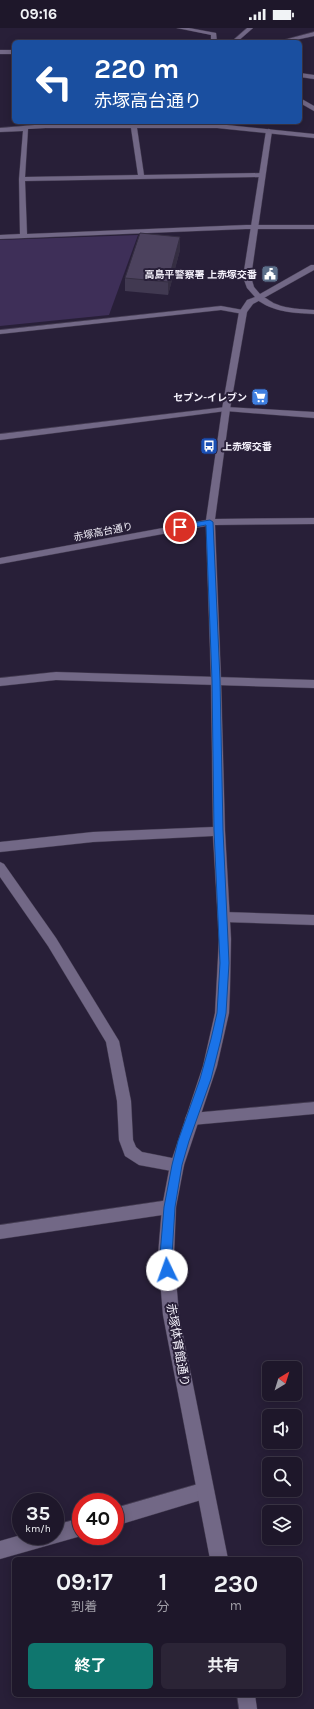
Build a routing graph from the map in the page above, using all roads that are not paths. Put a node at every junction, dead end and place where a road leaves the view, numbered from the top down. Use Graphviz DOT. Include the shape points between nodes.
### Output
graph roads {
  1 [pos="180,28"];
  2 [pos="250,28"];
  3 [pos="314,34"];
  4 [pos="214,40"];
  5 [pos="236,40"];
  6 [pos="288,40"];
  7 [pos="0,52"];
  8 [pos="12,52"];
  9 [pos="302,75"];
  10 [pos="314,77"];
  11 [pos="302,101"];
  12 [pos="314,109"];
  13 [pos="117,124"];
  14 [pos="134,126"];
  15 [pos="25,128"];
  16 [pos="268,128"];
  17 [pos="0,130"];
  18 [pos="314,136"];
  19 [pos="262,175"];
  20 [pos="141,177"];
  21 [pos="22,179"];
  22 [pos="255,227"];
  23 [pos="314,227"];
  24 [pos="24,236"];
  25 [pos="0,237"];
  26 [pos="314,268"];
  27 [pos="259,297"];
  28 [pos="243,312"];
  29 [pos="314,312"];
  30 [pos="0,332"];
  31 [pos="226,409"];
  32 [pos="314,415"];
  33 [pos="0,437"];
  34 [pos="314,521"];
  35 [pos="210,522"];
  36 [pos="0,561"];
  37 [pos="216,680"];
  38 [pos="0,682"];
  39 [pos="314,684"];
  40 [pos="219,830"];
  41 [pos="0,847"];
  42 [pos="0,867"];
  43 [pos="224,916"];
  44 [pos="314,920"];
  45 [pos="314,1108"];
  46 [pos="192,1119"];
  47 [pos="177,1165"];
  48 [pos="169,1207"];
  49 [pos="0,1232"];
  50 [pos="205,1491"];
  51 [pos="124,1514"];
  52 [pos="18,1545"];
  53 [pos="0,1550"];
  54 [pos="219,1557"];
  55 [pos="246,1697"];
  56 [pos="248,1709"];
  1 -- 4 [label="street" via="214,34"];
  2 -- 5 [label="street"];
  3 -- 6 [label="street"];
  7 -- 8 [label="street"];
  9 -- 10 [label="street"];
  11 -- 12 [label="street"];
  13 -- 14 [label="street"];
  13 -- 15 [label="street"];
  14 -- 16 [label="street"];
  14 -- 20 [label="street"];
  15 -- 17 [label="street"];
  15 -- 21 [label="street"];
  16 -- 18 [label="street"];
  16 -- 19 [label="street"];
  19 -- 20 [label="street"];
  19 -- 22 [label="street"];
  20 -- 21 [label="street"];
  21 -- 24 [label="street"];
  22 -- 23 [label="street"];
  22 -- 24 [label="street"];
  22 -- 27 [label="street" via="247,277 251,288"];
  24 -- 25 [label="street"];
  26 -- 27 [label="street"];
  27 -- 28 [label="street" via="250,302"];
  27 -- 29 [label="street" via="266,304 275,307"];
  28 -- 30 [label="street" via="221,308"];
  28 -- 31 [label="street, 赤塚体育館通り"];
  31 -- 32 [label="street"];
  31 -- 33 [label="street"];
  31 -- 35 [label="street, 赤塚体育館通り"];
  34 -- 35 [label="street, 赤塚高台通り"];
  35 -- 36 [label="street, 赤塚高台通り"];
  35 -- 37 [label="street, 赤塚体育館通り"];
  37 -- 38 [label="street" via="56,676"];
  37 -- 39 [label="street"];
  37 -- 40 [label="street, 赤塚体育館通り"];
  40 -- 41 [label="street" via="93,837"];
  40 -- 43 [label="street, 赤塚体育館通り"];
  42 -- 47 [label="street" via="52,942 112,1041 124,1101 126,1140 130,1151 139,1158"];
  43 -- 44 [label="street"];
  43 -- 46 [label="street, 赤塚体育館通り" via="222,1013 210,1066"];
  45 -- 46 [label="street"];
  46 -- 47 [label="street, 赤塚体育館通り"];
  47 -- 48 [label="street, 赤塚体育館通り"];
  48 -- 49 [label="street"];
  48 -- 50 [label="street, 赤塚体育館通り" via="166,1255 171,1315"];
  50 -- 51 [label="street"];
  50 -- 54 [label="street, 赤塚体育館通り"];
  52 -- 53 [label="street"];
  55 -- 56 [label="street"];
}
